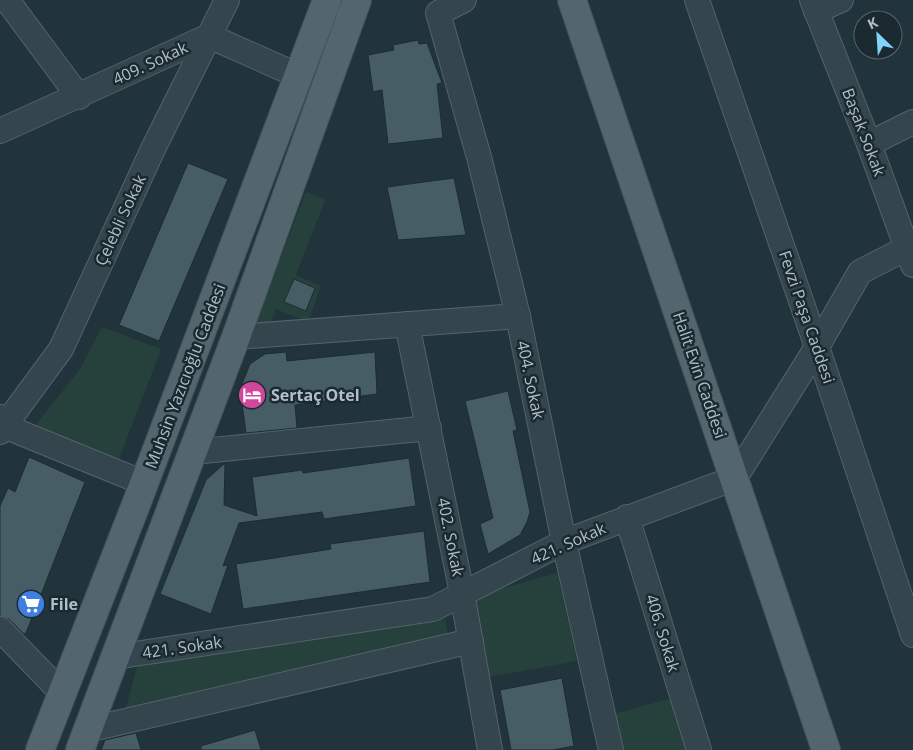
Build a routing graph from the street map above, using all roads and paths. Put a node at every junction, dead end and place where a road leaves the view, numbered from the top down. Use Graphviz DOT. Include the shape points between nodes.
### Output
graph roads {
  1 [pos="7,0"];
  2 [pos="227,0"];
  3 [pos="327,0"];
  4 [pos="357,0"];
  5 [pos="464,0"];
  6 [pos="572,0"];
  7 [pos="698,0"];
  8 [pos="841,0"];
  9 [pos="814,6"];
  10 [pos="209,36"];
  11 [pos="299,76"];
  12 [pos="78,97"];
  13 [pos="913,122"];
  14 [pos="0,131"];
  15 [pos="869,144"];
  16 [pos="910,257"];
  17 [pos="518,316"];
  18 [pos="407,324"];
  19 [pos="236,337"];
  20 [pos="817,347"];
  21 [pos="1,425"];
  22 [pos="429,428"];
  23 [pos="193,452"];
  24 [pos="735,478"];
  25 [pos="144,483"];
  26 [pos="627,517"];
  27 [pos="564,542"];
  28 [pos="462,593"];
  29 [pos="0,629"];
  30 [pos="913,635"];
  31 [pos="471,640"];
  32 [pos="115,657"];
  33 [pos="62,693"];
  34 [pos="84,740"];
  35 [pos="40,750"];
  36 [pos="490,750"];
  37 [pos="611,750"];
  38 [pos="699,750"];
  39 [pos="826,750"];
  1 -- 12 [label="street"];
  2 -- 10 [label="street, Çelebli Sokak"];
  3 -- 11 [label="main road, Muhsin Yazıcıoğlu Caddesi"];
  4 -- 19 [label="main road, Muhsin Yazıcıoğlu Caddesi"];
  5 -- 17 [label="street, 404. Sokak" via="438,13 479,157"];
  6 -- 24 [label="main road, Halit Evin Caddesi"];
  7 -- 20 [label="street, Fevzi Paşa Caddesi"];
  8 -- 9 [label="street"];
  9 -- 15 [label="street, Başak Sokak"];
  10 -- 11 [label="street"];
  10 -- 12 [label="street, 409. Sokak"];
  10 -- 21 [label="street, Çelebli Sokak" via="61,349"];
  11 -- 25 [label="main road, Muhsin Yazıcıoğlu Caddesi"];
  12 -- 14 [label="street, 409. Sokak"];
  13 -- 15 [label="street"];
  15 -- 16 [label="street, Başak Sokak"];
  16 -- 20 [label="street" via="860,272"];
  17 -- 18 [label="street"];
  17 -- 27 [label="street, 404. Sokak"];
  18 -- 19 [label="street"];
  18 -- 22 [label="street, 402. Sokak"];
  19 -- 23 [label="main road, Muhsin Yazıcıoğlu Caddesi"];
  20 -- 24 [label="street"];
  20 -- 30 [label="street, Fevzi Paşa Caddesi"];
  21 -- 25 [label="street"];
  22 -- 23 [label="street"];
  22 -- 28 [label="street, 402. Sokak"];
  23 -- 32 [label="main road, Muhsin Yazıcıoğlu Caddesi"];
  24 -- 26 [label="street, 421. Sokak"];
  24 -- 39 [label="main road, Halit Evin Caddesi"];
  25 -- 33 [label="main road, Muhsin Yazıcıoğlu Caddesi"];
  26 -- 27 [label="street, 421. Sokak"];
  26 -- 38 [label="street, 406. Sokak"];
  27 -- 28 [label="street, 421. Sokak"];
  27 -- 37 [label="street, 404. Sokak"];
  28 -- 31 [label="street, 402. Sokak"];
  28 -- 32 [label="street, 421. Sokak" via="432,609"];
  29 -- 33 [label="street"];
  31 -- 34 [label="street"];
  31 -- 36 [label="street, 402. Sokak"];
  32 -- 34 [label="main road, Muhsin Yazıcıoğlu Caddesi"];
  33 -- 35 [label="main road, Muhsin Yazıcıoğlu Caddesi"];
}
